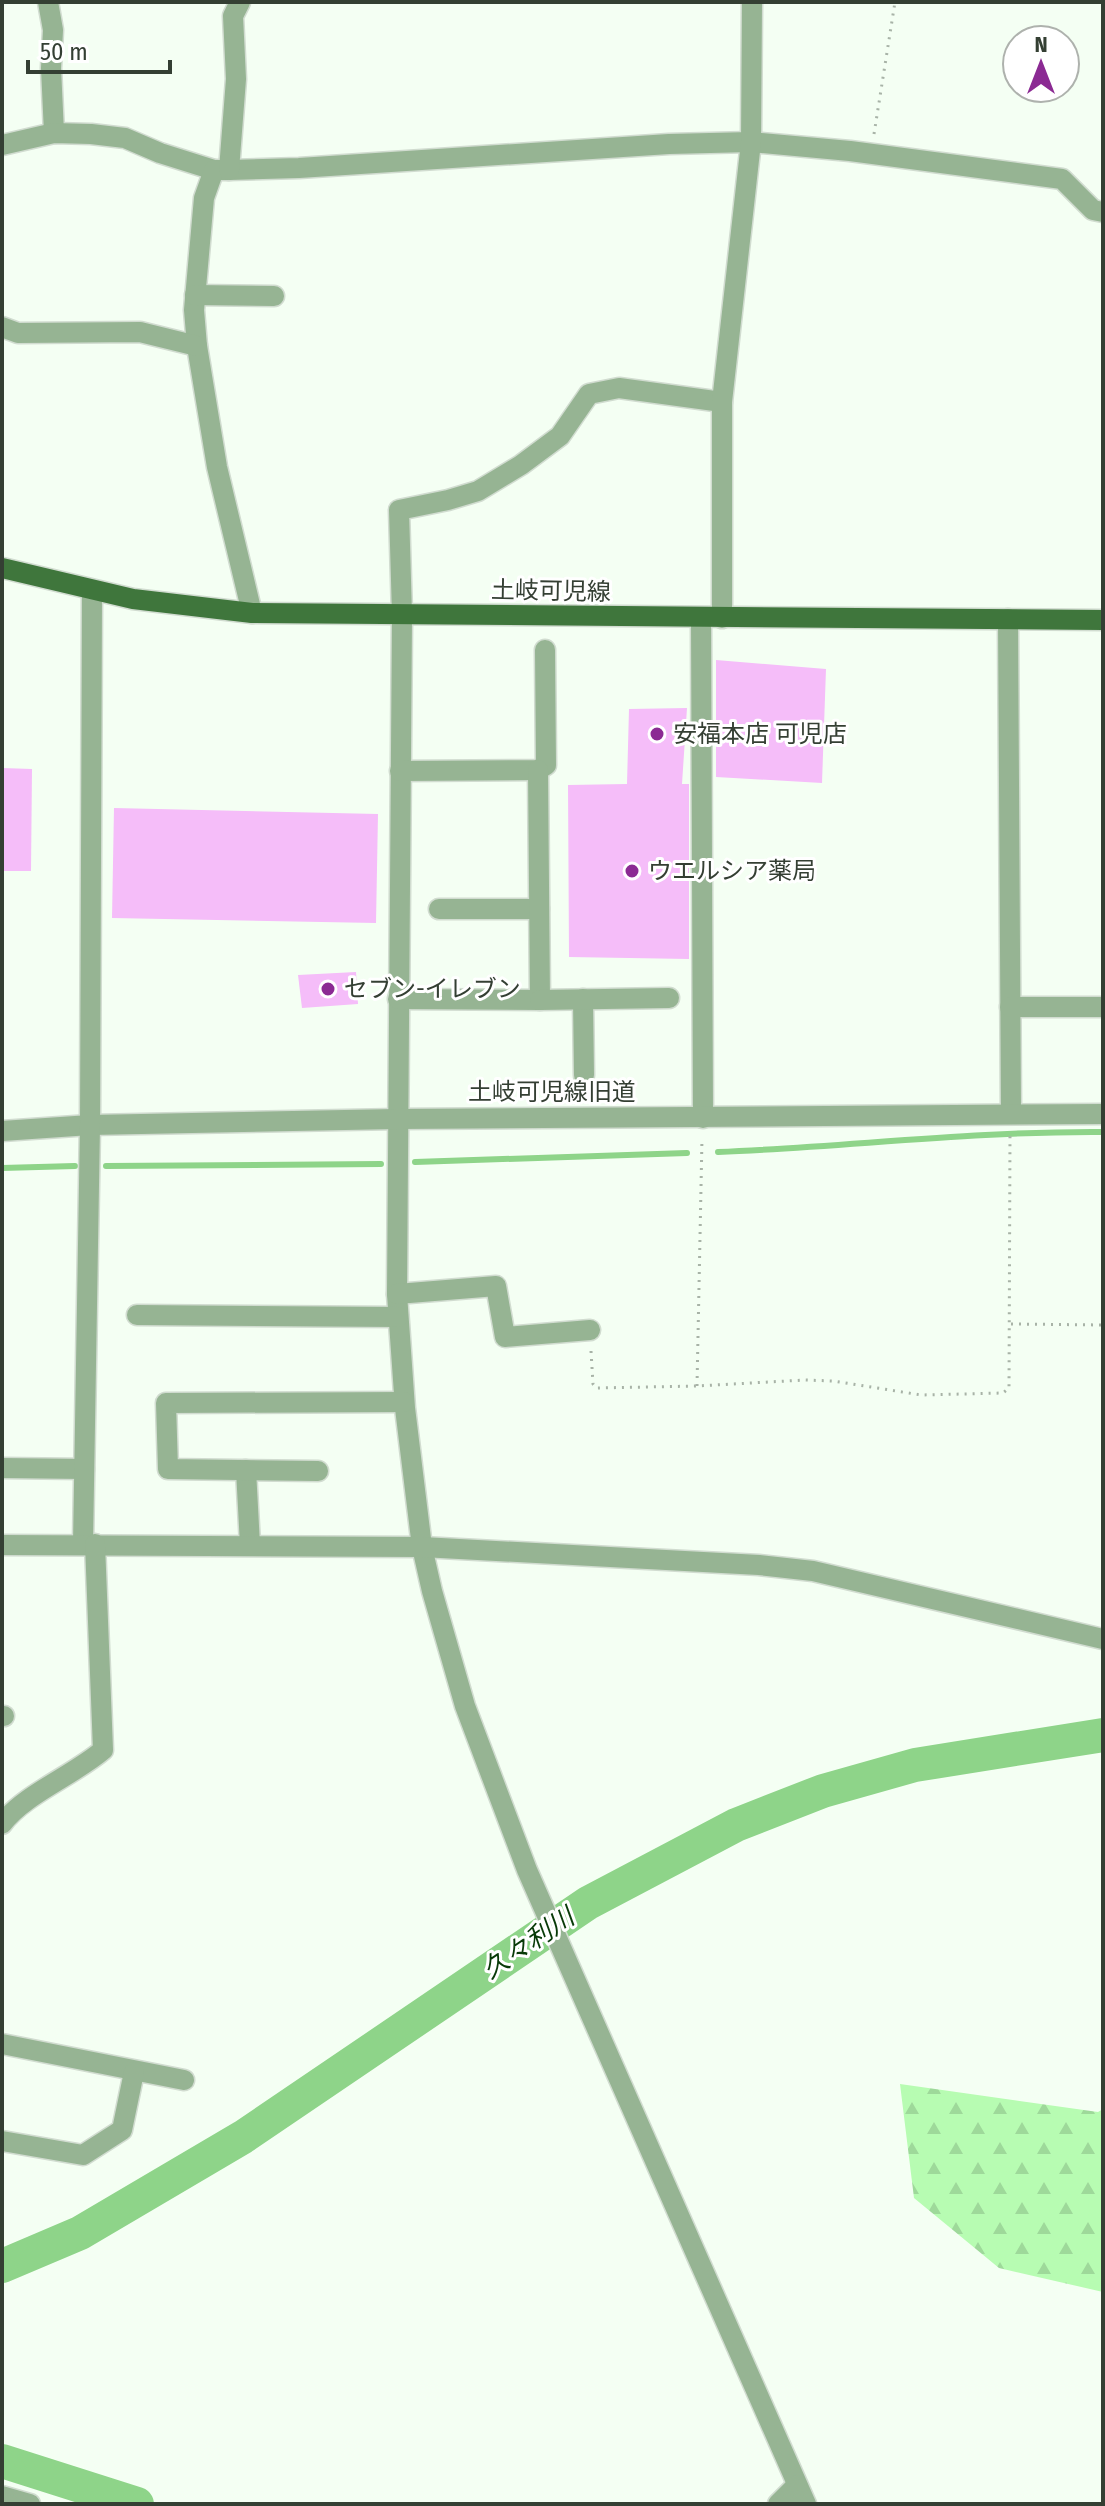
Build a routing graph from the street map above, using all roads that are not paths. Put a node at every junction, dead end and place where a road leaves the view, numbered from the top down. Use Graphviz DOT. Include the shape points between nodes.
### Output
graph roads {
  1 [pos="48,2"];
  2 [pos="240,2"];
  3 [pos="752,2"];
  4 [pos="54,133"];
  5 [pos="751,142"];
  6 [pos="2,145"];
  7 [pos="222,170"];
  8 [pos="1103,212"];
  9 [pos="195,295"];
  10 [pos="274,296"];
  11 [pos="2,327"];
  12 [pos="197,346"];
  13 [pos="722,402"];
  14 [pos="2,568"];
  15 [pos="92,590"];
  16 [pos="252,613"];
  17 [pos="402,615"];
  18 [pos="712,618"];
  19 [pos="1008,619"];
  20 [pos="1103,620"];
  21 [pos="545,650"];
  22 [pos="538,770"];
  23 [pos="400,771"];
  24 [pos="439,909"];
  25 [pos="539,909"];
  26 [pos="669,998"];
  27 [pos="398,999"];
  28 [pos="583,999"];
  29 [pos="540,1000"];
  30 [pos="1010,1007"];
  31 [pos="1103,1007"];
  32 [pos="584,1075"];
  33 [pos="1103,1114"];
  34 [pos="703,1118"];
  35 [pos="397,1119"];
  36 [pos="1010,1120"];
  37 [pos="90,1125"];
  38 [pos="2,1131"];
  39 [pos="397,1294"];
  40 [pos="137,1315"];
  41 [pos="398,1317"];
  42 [pos="590,1330"];
  43 [pos="404,1402"];
  44 [pos="2,1468"];
  45 [pos="84,1469"];
  46 [pos="246,1470"];
  47 [pos="318,1471"];
  48 [pos="89,1544"];
  49 [pos="2,1545"];
  50 [pos="250,1545"];
  51 [pos="422,1547"];
  52 [pos="1103,1639"];
  53 [pos="12,1804"];
  54 [pos="2,1824"];
  55 [pos="2,2044"];
  56 [pos="134,2072"];
  57 [pos="184,2080"];
  58 [pos="2,2141"];
  59 [pos="802,2494"];
  60 [pos="2,2496"];
  61 [pos="30,2504"];
  62 [pos="778,2504"];
  1 -- 4 [label="street"];
  2 -- 7 [label="street" via="233,16 236,79"];
  3 -- 5 [label="street"];
  4 -- 6 [label="street"];
  4 -- 7 [label="street" via="125,138"];
  5 -- 7 [label="street"];
  5 -- 8 [label="street" via="1062,179 1093,210"];
  5 -- 13 [label="street"];
  7 -- 9 [label="street" via="204,198"];
  9 -- 10 [label="street"];
  9 -- 12 [label="street"];
  11 -- 12 [label="street" via="18,333 140,332"];
  12 -- 16 [label="street" via="217,467"];
  13 -- 17 [label="street" via="619,388 589,394 560,436 521,465 478,491 399,510"];
  13 -- 18 [label="street"];
  14 -- 15 [label="main road, 土岐可児線"];
  15 -- 16 [label="main road, 土岐可児線"];
  15 -- 37 [label="street"];
  16 -- 17 [label="main road, 土岐可児線"];
  17 -- 18 [label="main road, 土岐可児線"];
  17 -- 23 [label="street"];
  18 -- 19 [label="main road, 土岐可児線"];
  18 -- 34 [label="street"];
  19 -- 20 [label="main road, 土岐可児線"];
  19 -- 30 [label="street"];
  21 -- 22 [label="street" via="546,765"];
  22 -- 23 [label="street"];
  22 -- 25 [label="street"];
  23 -- 27 [label="street"];
  24 -- 25 [label="street"];
  25 -- 29 [label="street"];
  26 -- 28 [label="street"];
  27 -- 29 [label="street"];
  27 -- 35 [label="street"];
  28 -- 29 [label="street"];
  28 -- 32 [label="street"];
  30 -- 31 [label="street"];
  30 -- 36 [label="street"];
  33 -- 36 [label="street, 土岐可児線旧道"];
  34 -- 35 [label="street, 土岐可児線旧道"];
  34 -- 36 [label="street, 土岐可児線旧道"];
  35 -- 37 [label="street, 土岐可児線旧道"];
  35 -- 39 [label="street"];
  37 -- 38 [label="street, 土岐可児線旧道"];
  37 -- 45 [label="street"];
  39 -- 41 [label="street"];
  39 -- 42 [label="street" via="496,1286 505,1337"];
  40 -- 41 [label="street"];
  41 -- 43 [label="street"];
  43 -- 46 [label="street" via="166,1403 168,1469"];
  43 -- 51 [label="street"];
  44 -- 45 [label="street"];
  45 -- 48 [label="street"];
  46 -- 47 [label="street"];
  46 -- 50 [label="street"];
  48 -- 49 [label="street"];
  48 -- 50 [label="street"];
  48 -- 53 [label="street" via="103,1750"];
  50 -- 51 [label="street"];
  51 -- 52 [label="street" via="813,1571"];
  51 -- 59 [label="street" via="465,1706 527,1870"];
  53 -- 54 [label="street"];
  55 -- 56 [label="street"];
  56 -- 57 [label="street"];
  56 -- 58 [label="street" via="122,2130 83,2155"];
  59 -- 62 [label="street"];
  60 -- 61 [label="street"];
}
